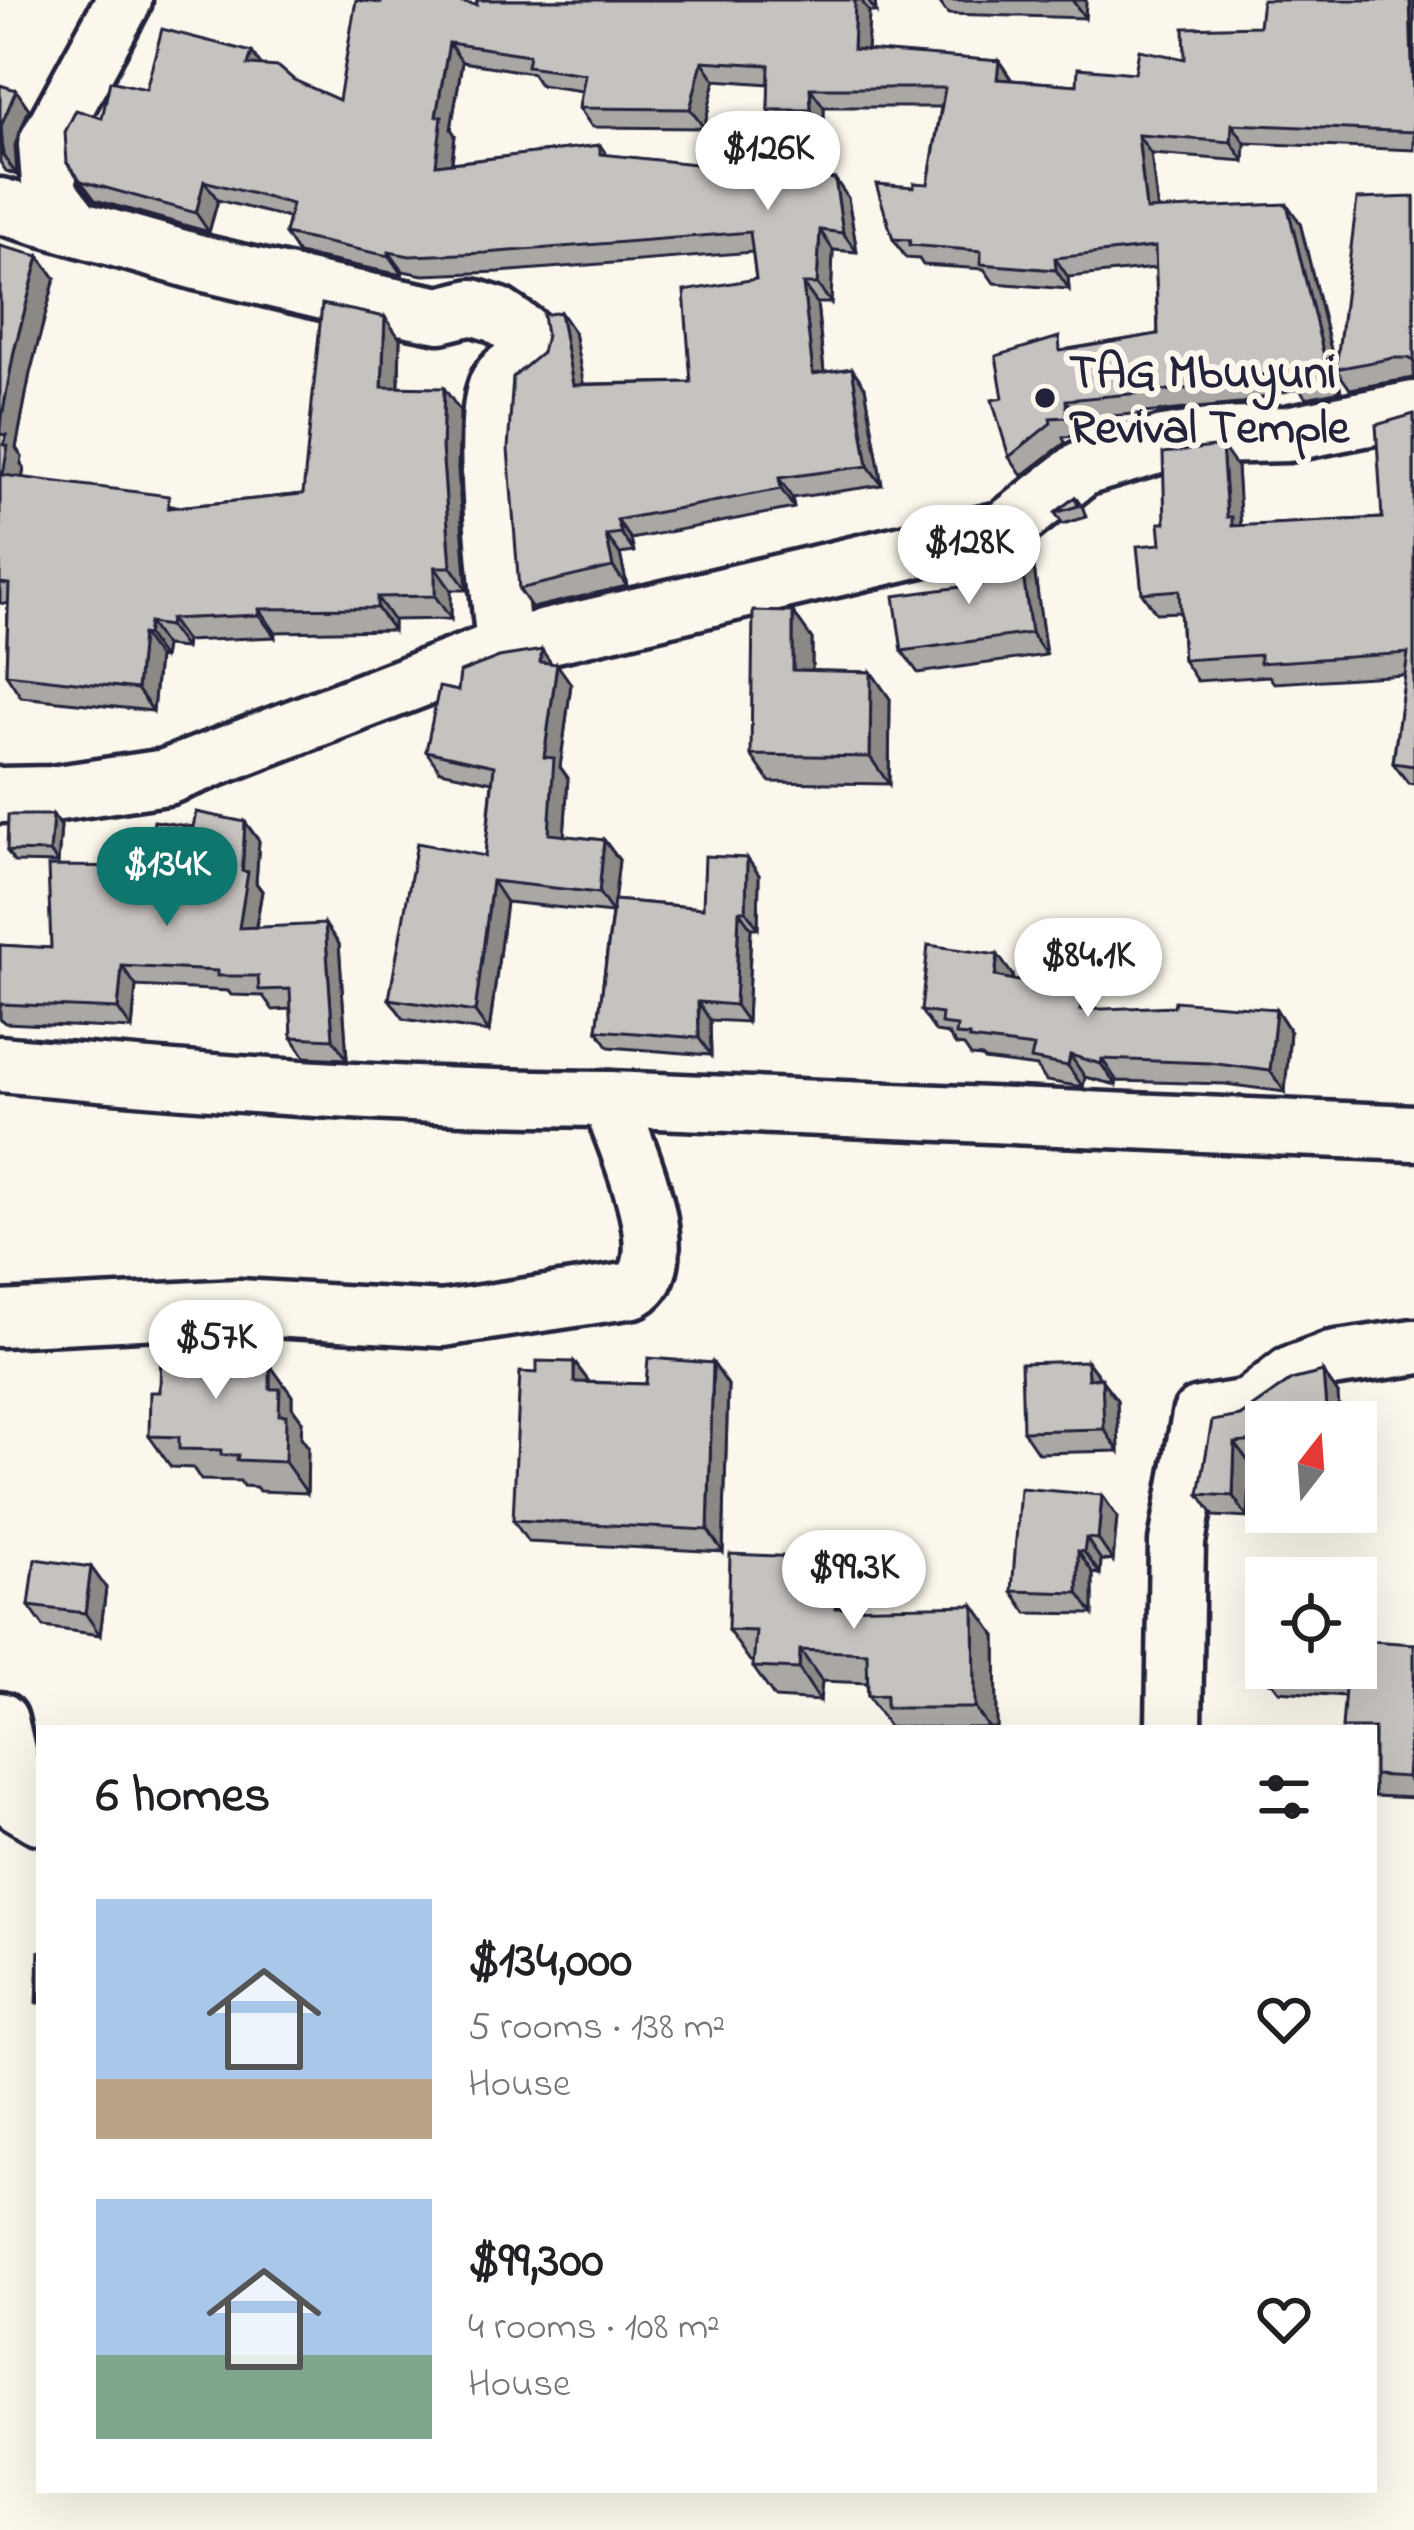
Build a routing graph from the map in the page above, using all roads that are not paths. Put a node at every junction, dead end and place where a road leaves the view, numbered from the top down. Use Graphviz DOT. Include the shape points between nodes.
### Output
graph roads {
  1 [pos="124,0"];
  2 [pos="0,206"];
  3 [pos="75,226"];
  4 [pos="1414,409"];
  5 [pos="504,647"];
  6 [pos="0,795"];
  7 [pos="0,1064"];
  8 [pos="609,1099"];
  9 [pos="1414,1133"];
  10 [pos="0,1319"];
  11 [pos="1414,1347"];
  12 [pos="0,1720"];
  13 [pos="1174,1725"];
  14 [pos="36,1814"];
  1 -- 3 [label="street" via="46,144 50,194"];
  2 -- 3 [label="street"];
  3 -- 5 [label="street" via="324,292 440,315 472,307 524,332 527,358 495,386 491,449"];
  4 -- 5 [label="street" via="1287,434 1163,444 1083,468 1005,529"];
  5 -- 6 [label="street" via="166,777"];
  7 -- 8 [label="street" via="186,1082"];
  8 -- 9 [label="street"];
  8 -- 10 [label="street" via="650,1211 648,1273 633,1290 442,1319 239,1307"];
  11 -- 13 [label="street" via="1331,1359 1292,1374 1249,1407 1200,1414 1177,1542"];
  12 -- 14 [label="street" via="19,1804"];
}
